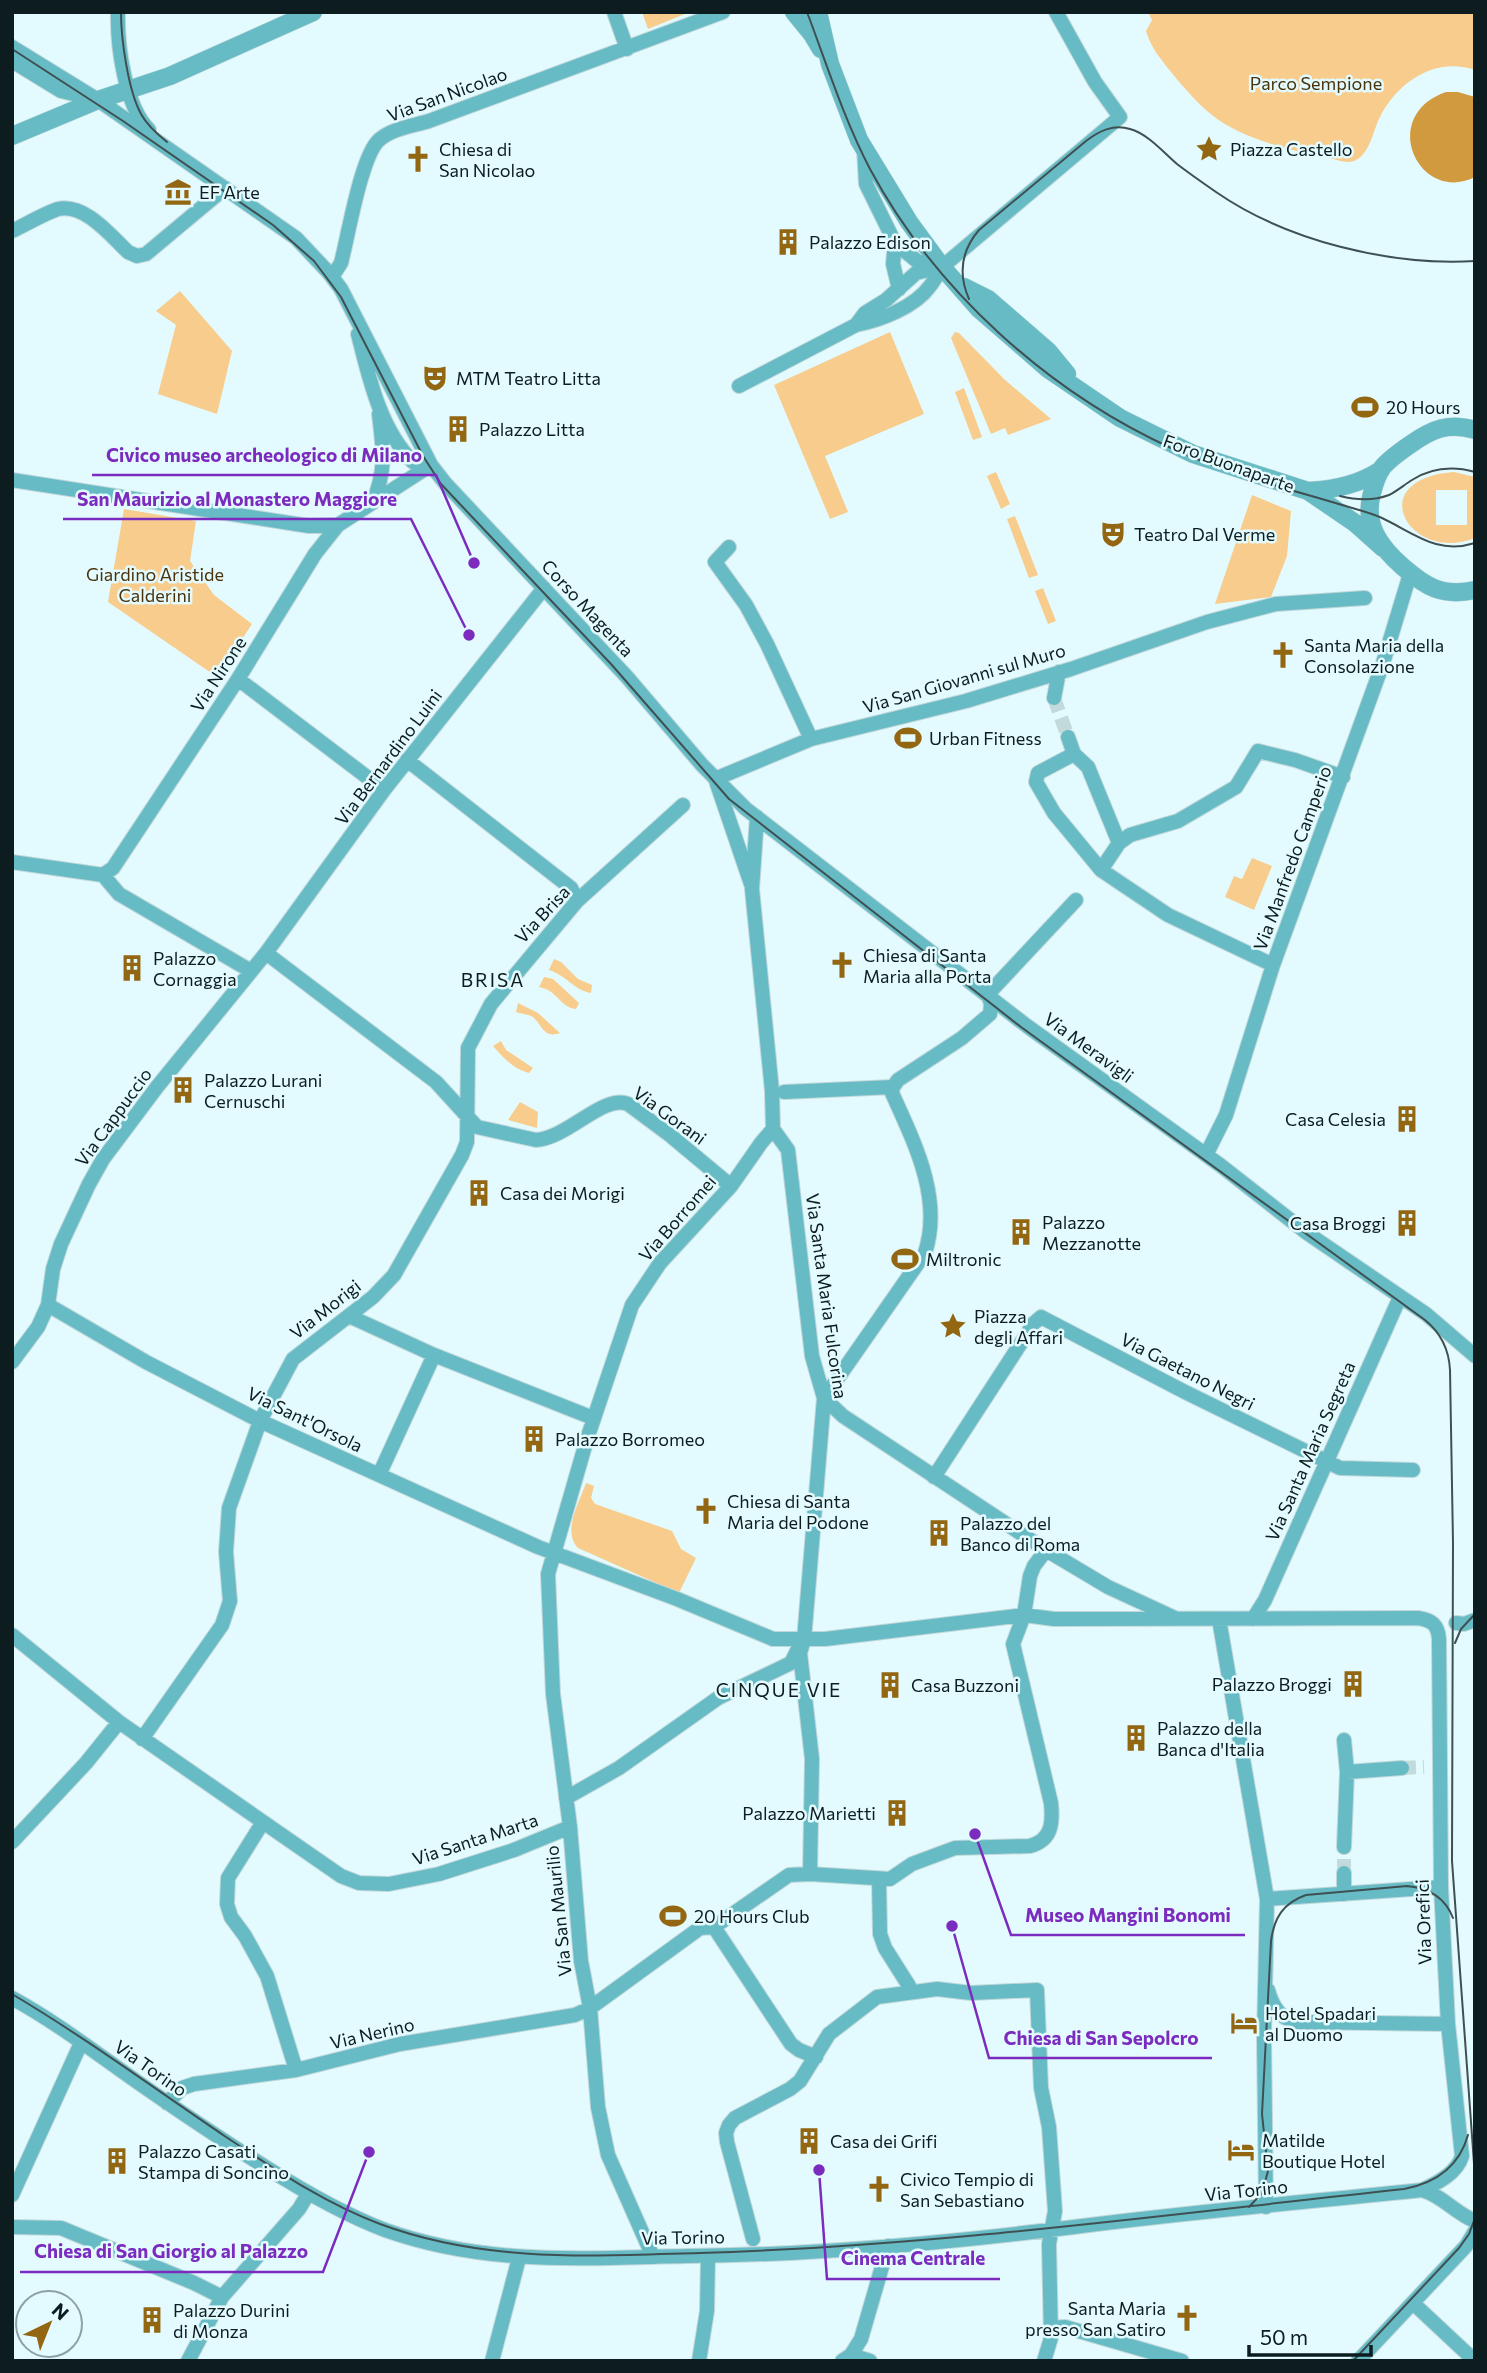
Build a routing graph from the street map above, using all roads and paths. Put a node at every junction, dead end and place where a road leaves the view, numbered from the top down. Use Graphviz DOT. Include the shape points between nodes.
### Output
graph roads {
  1 [pos="118,12"];
  2 [pos="313,12"];
  3 [pos="614,12"];
  4 [pos="723,12"];
  5 [pos="794,12"];
  6 [pos="818,12"];
  7 [pos="1056,12"];
  8 [pos="12,47"];
  9 [pos="627,49"];
  10 [pos="12,61"];
  11 [pos="830,64"];
  12 [pos="129,89"];
  13 [pos="98,100"];
  14 [pos="12,136"];
  15 [pos="164,146"];
  16 [pos="864,149"];
  17 [pos="225,188"];
  18 [pos="12,231"];
  19 [pos="895,243"];
  20 [pos="942,267"];
  21 [pos="332,277"];
  22 [pos="899,289"];
  23 [pos="355,314"];
  24 [pos="856,325"];
  25 [pos="739,386"];
  26 [pos="378,405"];
  27 [pos="1475,430"];
  28 [pos="431,465"];
  29 [pos="1381,470"];
  30 [pos="12,480"];
  31 [pos="1308,491"];
  32 [pos="373,502"];
  33 [pos="338,525"];
  34 [pos="729,547"];
  35 [pos="1383,548"];
  36 [pos="1410,574"];
  37 [pos="544,588"];
  38 [pos="1475,590"];
  39 [pos="1365,598"];
  40 [pos="1059,672"];
  41 [pos="238,679"];
  42 [pos="1054,698"];
  43 [pos="1068,737"];
  44 [pos="811,739"];
  45 [pos="1074,754"];
  46 [pos="407,760"];
  47 [pos="1343,777"];
  48 [pos="715,779"];
  49 [pos="384,790"];
  50 [pos="683,805"];
  51 [pos="757,817"];
  52 [pos="1119,843"];
  53 [pos="12,862"];
  54 [pos="1101,870"];
  55 [pos="103,876"];
  56 [pos="752,889"];
  57 [pos="1076,900"];
  58 [pos="577,901"];
  59 [pos="266,953"];
  60 [pos="1273,965"];
  61 [pos="251,971"];
  62 [pos="988,994"];
  63 [pos="893,1087"];
  64 [pos="784,1092"];
  65 [pos="467,1117"];
  66 [pos="773,1129"];
  67 [pos="1206,1155"];
  68 [pos="731,1186"];
  69 [pos="1400,1297"];
  70 [pos="48,1305"];
  71 [pos="349,1316"];
  72 [pos="434,1355"];
  73 [pos="1475,1356"];
  74 [pos="12,1362"];
  75 [pos="824,1398"];
  76 [pos="593,1418"];
  77 [pos="260,1421"];
  78 [pos="1326,1462"];
  79 [pos="1413,1470"];
  80 [pos="379,1475"];
  81 [pos="934,1477"];
  82 [pos="1046,1550"];
  83 [pos="553,1552"];
  84 [pos="1024,1615"];
  85 [pos="1178,1619"];
  86 [pos="1219,1619"];
  87 [pos="1253,1619"];
  88 [pos="1475,1620"];
  89 [pos="1456,1623"];
  90 [pos="1438,1630"];
  91 [pos="12,1635"];
  92 [pos="804,1640"];
  93 [pos="119,1723"];
  94 [pos="142,1739"];
  95 [pos="1344,1740"];
  96 [pos="1424,1767"];
  97 [pos="1439,1767"];
  98 [pos="1402,1768"];
  99 [pos="1347,1772"];
  100 [pos="566,1798"];
  101 [pos="262,1822"];
  102 [pos="570,1827"];
  103 [pos="12,1842"];
  104 [pos="1344,1847"];
  105 [pos="1343,1872"];
  106 [pos="810,1874"];
  107 [pos="879,1879"];
  108 [pos="1441,1886"];
  109 [pos="1345,1894"];
  110 [pos="1267,1899"];
  111 [pos="714,1927"];
  112 [pos="1266,1980"];
  113 [pos="910,1992"];
  114 [pos="12,1998"];
  115 [pos="590,2008"];
  116 [pos="1448,2024"];
  117 [pos="81,2043"];
  118 [pos="816,2057"];
  119 [pos="296,2070"];
  120 [pos="167,2103"];
  121 [pos="1462,2151"];
  122 [pos="1422,2190"];
  123 [pos="308,2193"];
  124 [pos="12,2195"];
  125 [pos="1266,2207"];
  126 [pos="1475,2221"];
  127 [pos="12,2227"];
  128 [pos="1051,2230"];
  129 [pos="1475,2231"];
  130 [pos="753,2239"];
  131 [pos="888,2246"];
  132 [pos="708,2256"];
  133 [pos="653,2257"];
  134 [pos="519,2258"];
  135 [pos="222,2297"];
  136 [pos="1413,2303"];
  137 [pos="1051,2329"];
  138 [pos="846,2358"];
  139 [pos="188,2361"];
  140 [pos="492,2361"];
  141 [pos="699,2361"];
  142 [pos="870,2361"];
  143 [pos="1044,2361"];
  144 [pos="1182,2361"];
  145 [pos="1358,2361"];
  146 [pos="1475,2361"];
  1 -- 12 [label="street" via="117,34"];
  2 -- 12 [label="street" via="170,76"];
  3 -- 9 [label="street"];
  4 -- 9 [label="street"];
  5 -- 11 [label="street"];
  6 -- 11 [label="street"];
  7 -- 20 [label="street" via="1120,117"];
  8 -- 13 [label="street"];
  9 -- 21 [label="street, Via San Nicolao" via="394,131 377,141 365,164 341,263"];
  10 -- 13 [label="street" via="61,91"];
  11 -- 16 [label="street, Foro Buonaparte"];
  12 -- 13 [label="street"];
  12 -- 15 [label="street" via="136,112"];
  13 -- 14 [label="street"];
  13 -- 15 [label="street"];
  15 -- 17 [label="street, Corso Magenta"];
  16 -- 19 [label="street, Foro Buonaparte" via="866,184"];
  16 -- 20 [label="street, Foro Buonaparte"];
  17 -- 18 [label="street" via="146,254 137,256 73,209 54,211"];
  17 -- 21 [label="street, Corso Magenta" via="296,238"];
  19 -- 20 [label="street, Foro Buonaparte" via="916,261"];
  19 -- 22 [label="street, Foro Buonaparte" via="893,264"];
  20 -- 22 [label="street" via="916,273"];
  20 -- 24 [label="street" via="929,288 909,304"];
  20 -- 31 [label="street, Foro Buonaparte" via="979,309 1024,349 1120,418 1193,454"];
  21 -- 23 [label="street, Corso Magenta"];
  22 -- 24 [label="street"];
  23 -- 26 [label="street, Corso Magenta"];
  23 -- 28 [label="street, Corso Magenta"];
  24 -- 25 [label="street"];
  26 -- 28 [label="street, Corso Magenta" via="413,463"];
  26 -- 32 [label="street" via="382,481"];
  27 -- 29 [label="street" via="1451,425 1435,429"];
  28 -- 32 [label="street, Via Nirone"];
  28 -- 37 [label="street, Corso Magenta"];
  29 -- 31 [label="street, Foro Buonaparte" via="1352,483"];
  29 -- 35 [label="street" via="1369,513"];
  30 -- 33 [label="street" via="309,526"];
  31 -- 35 [label="street, Foro Buonaparte"];
  32 -- 33 [label="street, Via Nirone"];
  33 -- 41 [label="street, Via Nirone"];
  34 -- 44 [label="street" via="715,562 767,644"];
  35 -- 36 [label="street, Foro Buonaparte"];
  36 -- 38 [label="street, Foro Buonaparte" via="1435,590"];
  36 -- 47 [label="street, Via Manfredo Camperio"];
  37 -- 46 [label="street, Via Bernardino Luini"];
  37 -- 48 [label="street, Corso Magenta"];
  39 -- 40 [label="street, Via San Giovanni sul Muro" via="1276,604"];
  40 -- 42 [label="street"];
  40 -- 44 [label="street, Via San Giovanni sul Muro"];
  41 -- 49 [label="street"];
  41 -- 55 [label="street, Via Nirone" via="113,868"];
  43 -- 45 [label="street"];
  44 -- 48 [label="street, Via San Giovanni sul Muro"];
  45 -- 52 [label="street" via="1088,767"];
  45 -- 54 [label="street" via="1038,773 1036,782 1054,813"];
  46 -- 49 [label="street, Via Bernardino Luini"];
  46 -- 58 [label="street" via="571,888"];
  47 -- 52 [label="street" via="1258,751 1236,786 1227,792 1178,821 1130,835"];
  47 -- 60 [label="street, Via Manfredo Camperio"];
  48 -- 51 [label="street, Via Meravigli"];
  48 -- 56 [label="street"];
  49 -- 59 [label="street, Via Bernardino Luini"];
  50 -- 58 [label="street, Via Brisa"];
  51 -- 56 [label="street"];
  51 -- 62 [label="street, Via Meravigli"];
  52 -- 54 [label="street"];
  53 -- 55 [label="street"];
  54 -- 60 [label="street" via="1168,915"];
  55 -- 61 [label="street" via="119,894"];
  56 -- 66 [label="street"];
  57 -- 62 [label="street"];
  58 -- 65 [label="street, Via Brisa" via="491,1004 473,1038 468,1048"];
  59 -- 61 [label="street, Via Cappuccio"];
  59 -- 65 [label="street" via="436,1082"];
  60 -- 67 [label="street, Via Manfredo Camperio" via="1226,1115"];
  61 -- 70 [label="street, Via Cappuccio" via="103,1160 61,1244"];
  62 -- 63 [label="street" via="990,1014"];
  62 -- 67 [label="street, Via Meravigli"];
  63 -- 64 [label="street"];
  63 -- 75 [label="street" via="929,1195 930,1240 925,1254"];
  65 -- 68 [label="street, Via Gorani" via="477,1127 546,1139 620,1101"];
  65 -- 71 [label="street, Via Morigi" via="462,1155 406,1256 394,1275"];
  66 -- 68 [label="street, Via Borromei"];
  66 -- 75 [label="street, Via Santa Maria Fulcorina" via="788,1150 812,1356"];
  67 -- 69 [label="street, Via Meravigli"];
  68 -- 76 [label="street, Via Borromei" via="660,1263 632,1305"];
  69 -- 73 [label="street, Via Meravigli"];
  69 -- 78 [label="street, Via Santa Maria Segreta"];
  70 -- 74 [label="street, Via Cappuccio"];
  70 -- 77 [label="street, Via Sant'Orsola"];
  71 -- 72 [label="street"];
  71 -- 77 [label="street, Via Morigi" via="293,1359"];
  72 -- 76 [label="street"];
  72 -- 80 [label="street"];
  75 -- 81 [label="street" via="843,1416"];
  75 -- 92 [label="street, Via Santa Maria Fulcorina"];
  76 -- 83 [label="street, Via Borromei"];
  77 -- 80 [label="street, Via Sant'Orsola"];
  77 -- 94 [label="street, Via Morigi" via="229,1508 230,1601 222,1625"];
  78 -- 79 [label="street, Via Gaetano Negri" via="1340,1468"];
  78 -- 81 [label="street, Via Gaetano Negri" via="1041,1317"];
  78 -- 87 [label="street, Via Santa Maria Segreta"];
  80 -- 83 [label="street, Via Sant'Orsola"];
  81 -- 82 [label="street"];
  82 -- 84 [label="street" via="1030,1576"];
  82 -- 85 [label="street" via="1108,1587"];
  83 -- 92 [label="street, Via Sant'Orsola" via="773,1639"];
  83 -- 100 [label="street, Via San Maurilio" via="548,1574 553,1694"];
  84 -- 85 [label="street, Via Sant'Orsola"];
  84 -- 92 [label="street, Via Sant'Orsola"];
  84 -- 107 [label="street" via="1013,1644 1051,1803 1049,1833 1030,1846 954,1848 890,1879"];
  85 -- 86 [label="street, Via Sant'Orsola"];
  86 -- 87 [label="street, Via Sant'Orsola"];
  86 -- 110 [label="street"];
  87 -- 90 [label="street, Via Sant'Orsola" via="1418,1618 1430,1620"];
  88 -- 89 [label="street"];
  90 -- 97 [label="street, Via Orefici"];
  91 -- 93 [label="street, Via Santa Marta"];
  92 -- 100 [label="street" via="791,1663 718,1698 619,1768"];
  92 -- 106 [label="street, Via Santa Maria Fulcorina" via="800,1653 812,1759"];
  93 -- 94 [label="street, Via Santa Marta"];
  93 -- 103 [label="street"];
  94 -- 101 [label="street, Via Santa Marta"];
  95 -- 99 [label="street"];
  96 -- 97 [label="street"];
  97 -- 108 [label="street, Via Orefici"];
  98 -- 99 [label="street"];
  99 -- 104 [label="street"];
  100 -- 102 [label="street, Via San Maurilio"];
  101 -- 102 [label="street, Via Santa Marta" via="341,1876 359,1883 389,1884 451,1870"];
  101 -- 119 [label="street" via="229,1878 227,1904 267,1976"];
  102 -- 115 [label="street, Via San Maurilio" via="581,1961"];
  105 -- 109 [label="street"];
  106 -- 107 [label="street, Via Nerino"];
  106 -- 111 [label="street, Via Nerino" via="789,1875"];
  107 -- 113 [label="street" via="880,1934"];
  108 -- 109 [label="street"];
  108 -- 116 [label="street, Via Orefici"];
  109 -- 110 [label="street"];
  110 -- 112 [label="street"];
  111 -- 115 [label="street, Via Nerino" via="700,1928"];
  111 -- 118 [label="street" via="791,2043"];
  112 -- 116 [label="street" via="1276,2010 1286,2020"];
  112 -- 125 [label="street"];
  113 -- 118 [label="street" via="869,2001 829,2034"];
  113 -- 128 [label="street" via="1037,1990 1041,2088 1055,2203"];
  114 -- 117 [label="street, Via Torino"];
  115 -- 119 [label="street, Via Nerino" via="575,2015 400,2044"];
  115 -- 133 [label="street, Via San Maurilio" via="598,2107 608,2155"];
  116 -- 121 [label="street, Via Orefici"];
  117 -- 120 [label="street, Via Torino"];
  117 -- 124 [label="street"];
  118 -- 130 [label="street" via="800,2081 729,2124 727,2142"];
  119 -- 120 [label="street, Via Nerino" via="194,2084 182,2088"];
  120 -- 123 [label="street, Via Torino"];
  121 -- 122 [label="street, Via Torino" via="1452,2172"];
  122 -- 125 [label="street, Via Torino"];
  122 -- 126 [label="street"];
  123 -- 134 [label="street, Via Torino" via="355,2218 413,2239"];
  123 -- 135 [label="street"];
  125 -- 128 [label="street, Via Torino"];
  127 -- 135 [label="street" via="61,2228"];
  128 -- 131 [label="street, Via Torino"];
  128 -- 137 [label="street"];
  129 -- 136 [label="street"];
  131 -- 132 [label="street, Via Torino"];
  131 -- 138 [label="street" via="861,2339"];
  132 -- 133 [label="street, Via Torino"];
  132 -- 141 [label="street" via="707,2311"];
  133 -- 134 [label="street, Via Torino"];
  134 -- 140 [label="street"];
  135 -- 139 [label="street"];
  136 -- 145 [label="street"];
  136 -- 146 [label="street"];
  137 -- 143 [label="street"];
  137 -- 144 [label="street" via="1065,2328"];
  138 -- 142 [label="street"];
}
